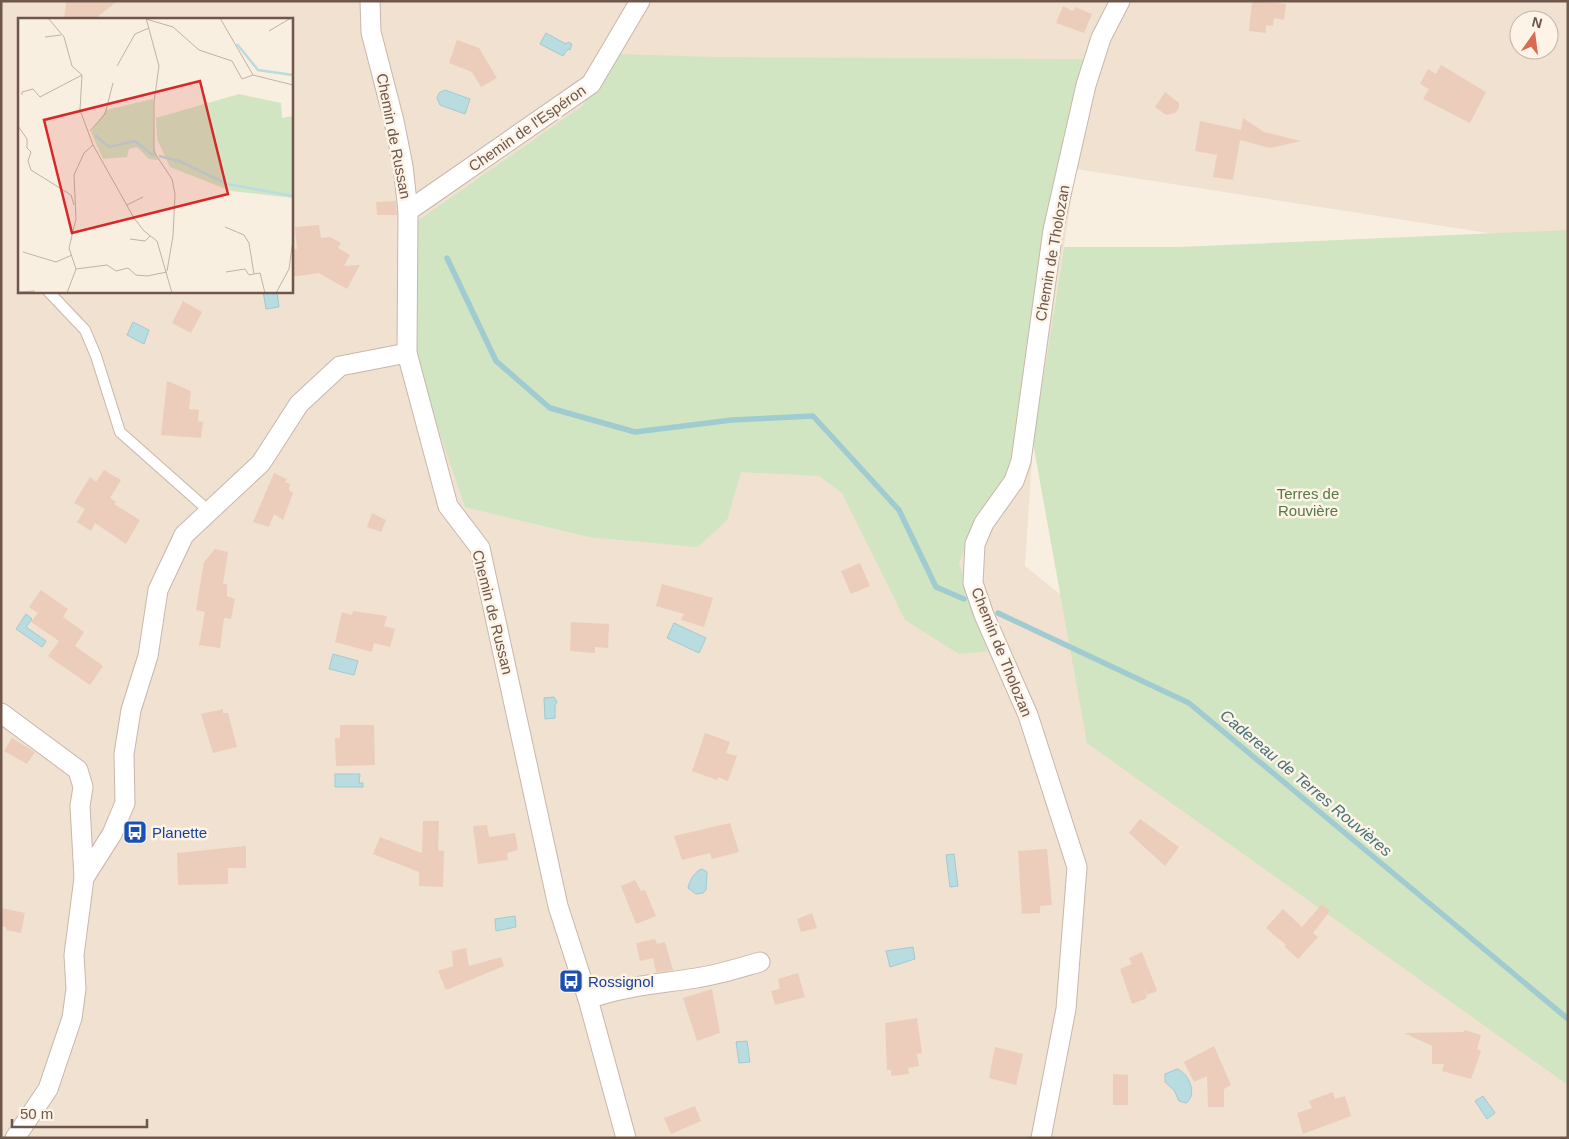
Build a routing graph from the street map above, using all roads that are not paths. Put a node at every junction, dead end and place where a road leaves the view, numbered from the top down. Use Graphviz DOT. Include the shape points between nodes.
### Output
graph roads {
  1 [pos="370,1"];
  2 [pos="640,1"];
  3 [pos="1120,1"];
  4 [pos="408,211"];
  5 [pos="49,292"];
  6 [pos="408,353"];
  7 [pos="209,512"];
  8 [pos="1,713"];
  9 [pos="84,878"];
  10 [pos="760,962"];
  11 [pos="588,1000"];
  12 [pos="15,1138"];
  13 [pos="626,1138"];
  14 [pos="1040,1138"];
  1 -- 4 [label="street, Chemin de Russan" via="371,32 394,121"];
  2 -- 4 [label="street, Chemin de l'Espéron" via="591,84"];
  3 -- 14 [label="street, Chemin de Tholozan" via="1101,38 1086,85 1053,230 1021,461 1006,495 984,523 972,561 973,583 1028,715 1077,867 1066,1009"];
  4 -- 6 [label="street, Chemin de Russan"];
  5 -- 7 [label="lane" via="85,330 120,432"];
  6 -- 7 [label="street" via="340,366 299,404 261,463"];
  6 -- 11 [label="street, Chemin de Russan" via="448,506 480,548 558,906"];
  7 -- 9 [label="street" via="184,535 158,590 148,656 131,710 124,754 125,803 112,834"];
  8 -- 9 [label="street" via="78,770 83,787 80,806"];
  9 -- 12 [label="street" via="74,955 76,989 72,1018 48,1089"];
  10 -- 11 [label="street" via="697,978 609,991"];
  11 -- 13 [label="street, Chemin de Russan"];
}
